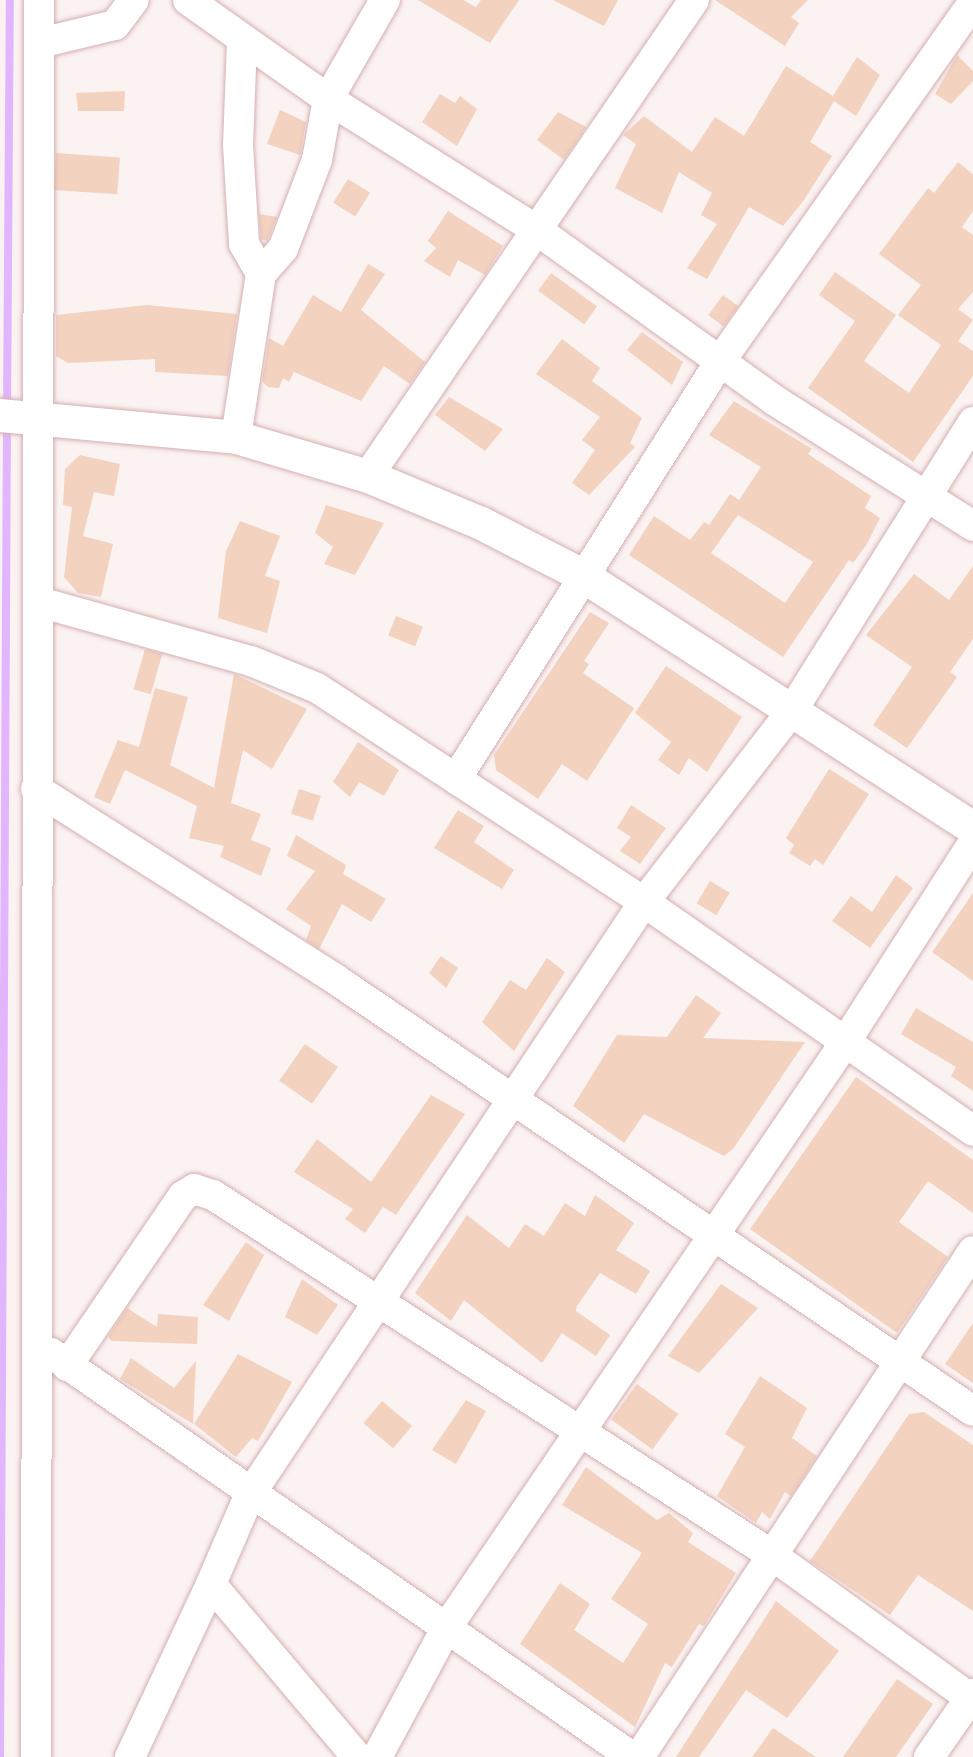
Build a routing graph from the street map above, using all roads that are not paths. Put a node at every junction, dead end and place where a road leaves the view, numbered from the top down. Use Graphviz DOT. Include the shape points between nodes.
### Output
graph roads {
  1 [pos="39,0"];
  2 [pos="134,0"];
  3 [pos="188,0"];
  4 [pos="385,0"];
  5 [pos="694,0"];
  6 [pos="973,3"];
  7 [pos="242,41"];
  8 [pos="40,43"];
  9 [pos="328,99"];
  10 [pos="534,228"];
  11 [pos="261,273"];
  12 [pos="721,360"];
  13 [pos="22,415"];
  14 [pos="973,422"];
  15 [pos="236,437"];
  16 [pos="368,476"];
  17 [pos="926,493"];
  18 [pos="973,526"];
  19 [pos="582,575"];
  20 [pos="39,602"];
  21 [pos="793,709"];
  22 [pos="456,779"];
  23 [pos="36,789"];
  24 [pos="973,828"];
  25 [pos="973,843"];
  26 [pos="644,902"];
  27 [pos="844,1044"];
  28 [pos="510,1098"];
  29 [pos="973,1131"];
  30 [pos="714,1237"];
  31 [pos="973,1251"];
  32 [pos="378,1303"];
  33 [pos="37,1342"];
  34 [pos="898,1359"];
  35 [pos="66,1366"];
  36 [pos="973,1411"];
  37 [pos="581,1435"];
  38 [pos="249,1496"];
  39 [pos="769,1553"];
  40 [pos="211,1584"];
  41 [pos="447,1627"];
  42 [pos="972,1697"];
  43 [pos="36,1757"];
  44 [pos="130,1757"];
  45 [pos="357,1757"];
  46 [pos="377,1757"];
  47 [pos="632,1757"];
  48 [pos="639,1757"];
  49 [pos="929,1757"];
  1 -- 8 [label="street"];
  2 -- 8 [label="street" via="115,25"];
  3 -- 7 [label="street"];
  4 -- 9 [label="street"];
  5 -- 10 [label="street"];
  6 -- 12 [label="street"];
  7 -- 9 [label="street"];
  7 -- 11 [label="street" via="238,145 244,244"];
  8 -- 13 [label="street"];
  9 -- 10 [label="street"];
  9 -- 11 [label="street" via="312,171 283,249"];
  10 -- 12 [label="street"];
  10 -- 16 [label="street"];
  11 -- 15 [label="street"];
  12 -- 17 [label="street" via="774,400"];
  12 -- 19 [label="street"];
  13 -- 15 [label="street"];
  13 -- 20 [label="street"];
  14 -- 17 [label="street"];
  15 -- 16 [label="street"];
  16 -- 19 [label="street" via="481,522"];
  17 -- 18 [label="street"];
  17 -- 21 [label="street"];
  19 -- 21 [label="street"];
  19 -- 22 [label="street"];
  20 -- 22 [label="street" via="285,672"];
  20 -- 23 [label="street"];
  21 -- 24 [label="street"];
  21 -- 26 [label="street"];
  22 -- 26 [label="street"];
  23 -- 28 [label="street"];
  23 -- 33 [label="street"];
  25 -- 27 [label="street"];
  26 -- 27 [label="street"];
  26 -- 28 [label="street"];
  27 -- 29 [label="street"];
  27 -- 30 [label="street"];
  28 -- 30 [label="street"];
  28 -- 32 [label="street"];
  30 -- 34 [label="street"];
  30 -- 37 [label="street"];
  31 -- 34 [label="street"];
  32 -- 35 [label="street" via="213,1195 194,1189 183,1196"];
  32 -- 37 [label="street"];
  32 -- 38 [label="street"];
  33 -- 35 [label="street"];
  33 -- 43 [label="street"];
  34 -- 36 [label="street"];
  34 -- 39 [label="street"];
  35 -- 38 [label="street"];
  37 -- 39 [label="street"];
  37 -- 41 [label="street"];
  38 -- 40 [label="street"];
  38 -- 41 [label="street"];
  39 -- 42 [label="street"];
  39 -- 48 [label="street"];
  40 -- 44 [label="street"];
  40 -- 45 [label="street"];
  41 -- 46 [label="street"];
  41 -- 47 [label="street"];
  42 -- 49 [label="street"];
}
